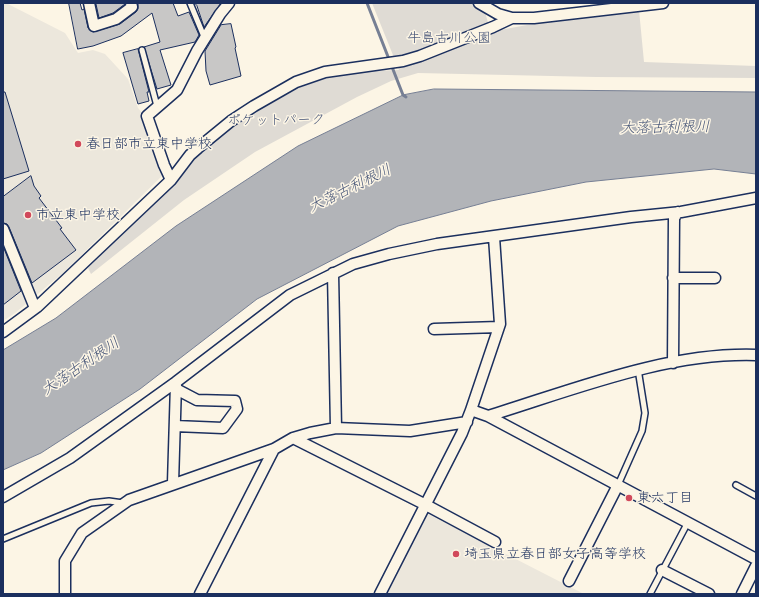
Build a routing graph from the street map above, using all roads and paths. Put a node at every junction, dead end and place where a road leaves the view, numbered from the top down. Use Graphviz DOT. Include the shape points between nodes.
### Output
graph roads {
  1 [pos="89,3"];
  2 [pos="131,3"];
  3 [pos="190,3"];
  4 [pos="229,3"];
  5 [pos="479,3"];
  6 [pos="663,3"];
  7 [pos="512,18"];
  8 [pos="205,39"];
  9 [pos="142,50"];
  10 [pos="157,106"];
  11 [pos="171,180"];
  12 [pos="756,198"];
  13 [pos="678,212"];
  14 [pos="3,229"];
  15 [pos="494,237"];
  16 [pos="333,273"];
  17 [pos="674,278"];
  18 [pos="715,278"];
  19 [pos="35,308"];
  20 [pos="499,327"];
  21 [pos="434,329"];
  22 [pos="3,332"];
  23 [pos="756,355"];
  24 [pos="673,362"];
  25 [pos="638,369"];
  26 [pos="176,385"];
  27 [pos="471,410"];
  28 [pos="488,416"];
  29 [pos="466,422"];
  30 [pos="175,426"];
  31 [pos="336,428"];
  32 [pos="293,438"];
  33 [pos="274,449"];
  34 [pos="173,483"];
  35 [pos="618,485"];
  36 [pos="736,485"];
  37 [pos="756,496"];
  38 [pos="3,497"];
  39 [pos="124,503"];
  40 [pos="426,505"];
  41 [pos="687,524"];
  42 [pos="3,539"];
  43 [pos="495,542"];
  44 [pos="756,559"];
  45 [pos="756,566"];
  46 [pos="662,570"];
  47 [pos="569,581"];
  48 [pos="65,594"];
  49 [pos="200,594"];
  50 [pos="380,594"];
  51 [pos="650,594"];
  52 [pos="709,594"];
  53 [pos="742,594"];
  1 -- 2 [label="street" via="94,26 116,18 132,7"];
  3 -- 8 [label="lane"];
  4 -- 8 [label="street"];
  5 -- 7 [label="street" via="498,14"];
  6 -- 7 [label="street" via="534,18"];
  7 -- 11 [label="street" via="420,56 325,72 296,82 231,121 190,155"];
  8 -- 10 [label="street" via="177,90"];
  9 -- 10 [label="lane"];
  10 -- 11 [label="street" via="147,116"];
  11 -- 19 [label="street"];
  12 -- 13 [label="street"];
  13 -- 15 [label="street"];
  13 -- 17 [label="street" via="674,218"];
  14 -- 19 [label="street"];
  15 -- 16 [label="street" via="437,244 389,254 353,264"];
  15 -- 20 [label="street"];
  16 -- 26 [label="street" via="290,295"];
  16 -- 31 [label="street"];
  17 -- 18 [label="street"];
  17 -- 24 [label="street"];
  19 -- 22 [label="street"];
  20 -- 21 [label="street"];
  20 -- 27 [label="street"];
  23 -- 24 [label="street" via="734,354"];
  24 -- 25 [label="street"];
  25 -- 28 [label="street"];
  25 -- 35 [label="lane" via="645,412 642,432"];
  26 -- 30 [label="street"];
  26 -- 30 [label="street" via="197,400 235,401 237,409 223,428"];
  26 -- 38 [label="street" via="70,458"];
  27 -- 28 [label="street"];
  27 -- 29 [label="street"];
  28 -- 35 [label="street"];
  29 -- 31 [label="street" via="410,430"];
  29 -- 40 [label="street"];
  30 -- 34 [label="street"];
  31 -- 32 [label="street"];
  32 -- 33 [label="street"];
  32 -- 40 [label="street"];
  33 -- 34 [label="street"];
  33 -- 49 [label="street"];
  34 -- 39 [label="street"];
  35 -- 41 [label="street"];
  35 -- 47 [label="street"];
  36 -- 37 [label="lane"];
  39 -- 42 [label="lane" via="91,503"];
  39 -- 48 [label="street" via="82,533 65,561"];
  40 -- 43 [label="street"];
  40 -- 50 [label="street"];
  41 -- 44 [label="street"];
  41 -- 46 [label="lane"];
  45 -- 53 [label="street"];
  46 -- 51 [label="lane"];
  46 -- 52 [label="street"];
}
